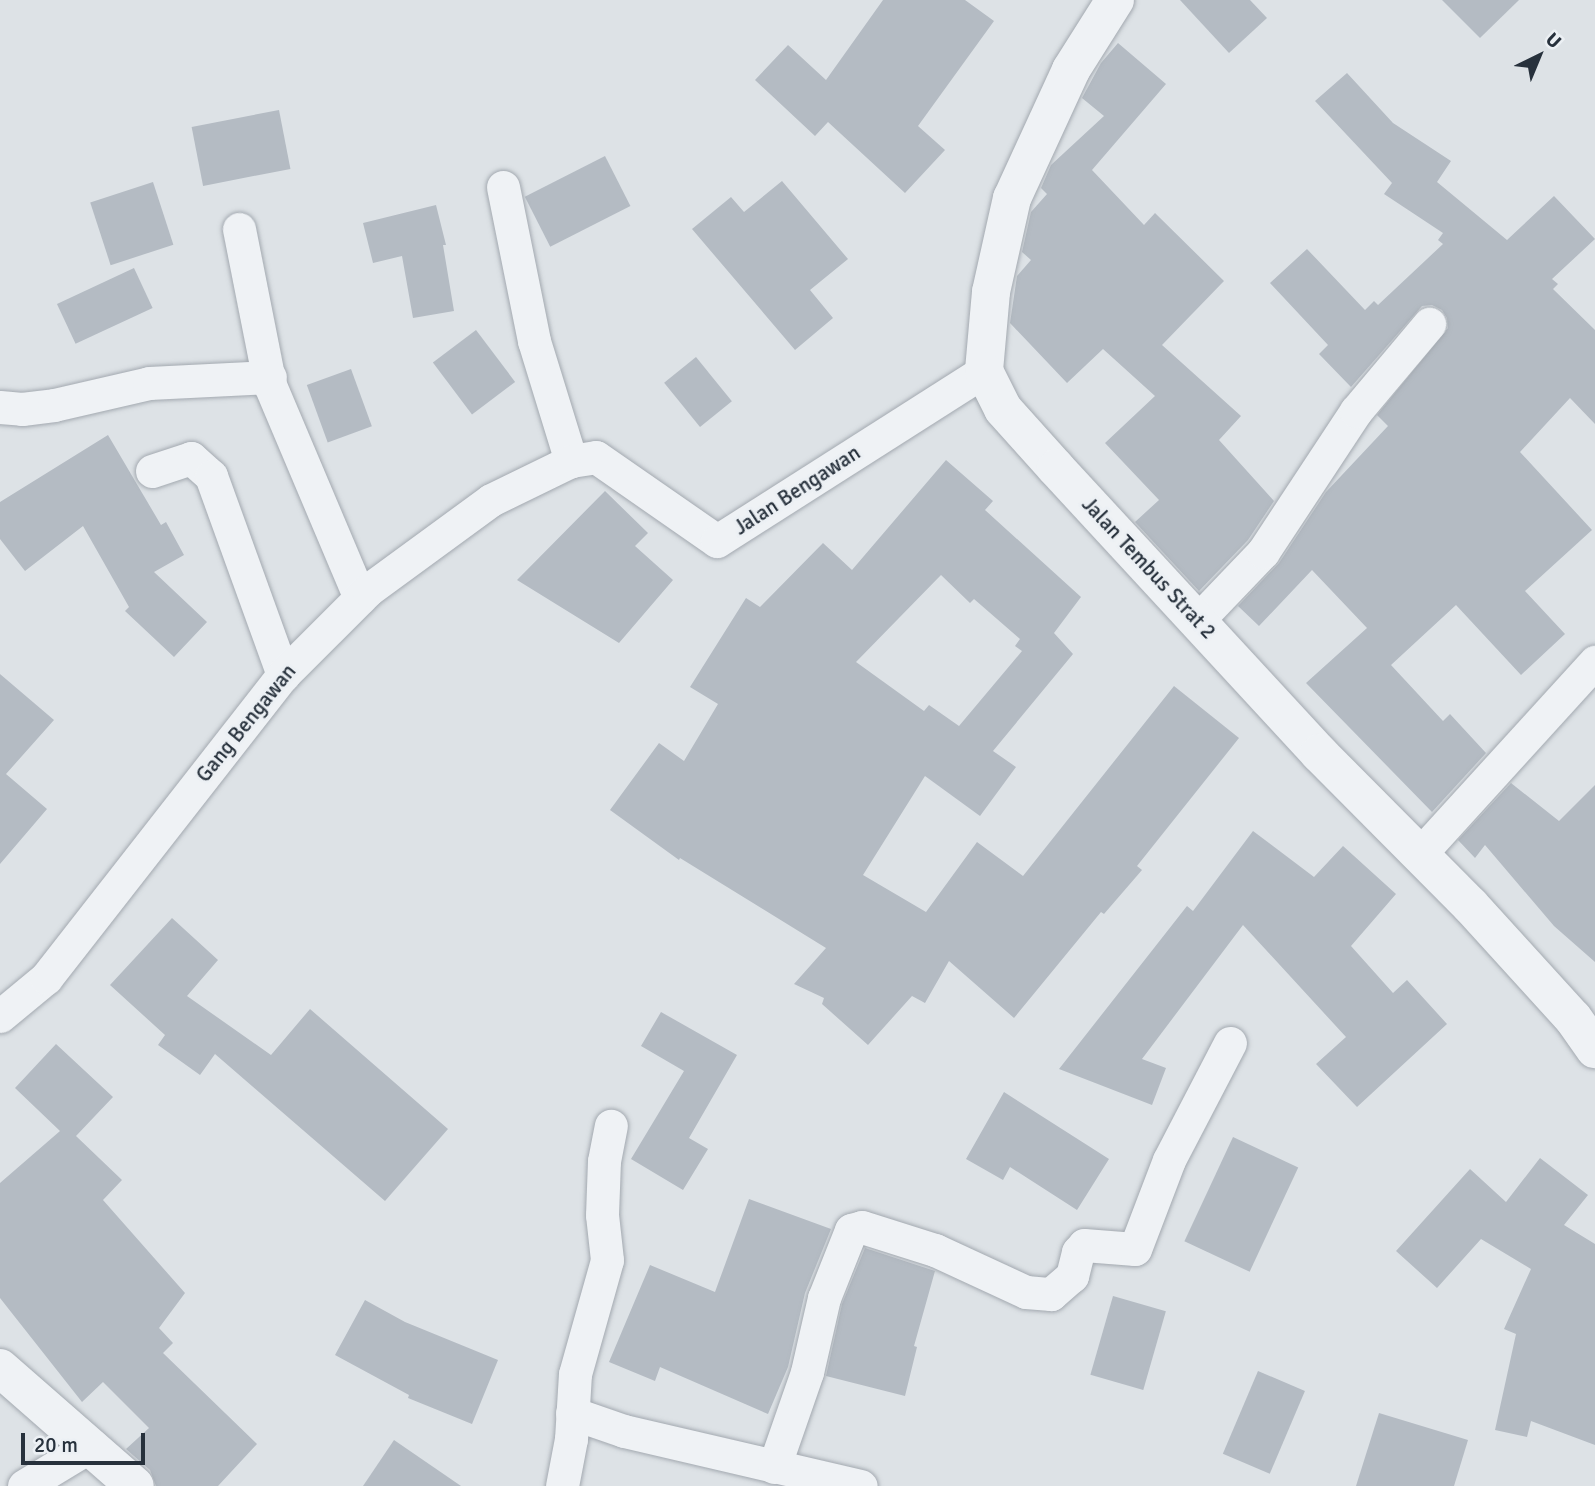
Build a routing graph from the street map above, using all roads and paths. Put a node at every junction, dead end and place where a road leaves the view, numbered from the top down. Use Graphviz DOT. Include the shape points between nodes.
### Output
graph roads {
  1 [pos="1115,0"];
  2 [pos="503,187"];
  3 [pos="239,229"];
  4 [pos="1429,324"];
  5 [pos="984,371"];
  6 [pos="270,377"];
  7 [pos="0,407"];
  8 [pos="571,461"];
  9 [pos="152,471"];
  10 [pos="536,476"];
  11 [pos="360,598"];
  12 [pos="1198,620"];
  13 [pos="1595,662"];
  14 [pos="283,675"];
  15 [pos="1420,854"];
  16 [pos="0,1016"];
  17 [pos="1230,1043"];
  18 [pos="1595,1049"];
  19 [pos="611,1126"];
  20 [pos="0,1368"];
  21 [pos="572,1413"];
  22 [pos="92,1446"];
  23 [pos="774,1467"];
  24 [pos="24,1486"];
  25 [pos="135,1486"];
  26 [pos="562,1486"];
  27 [pos="861,1486"];
  1 -- 5 [label="street" via="1071,70 1013,198 991,292"];
  2 -- 8 [label="street" via="534,341"];
  3 -- 6 [label="street"];
  4 -- 12 [label="street" via="1356,411 1263,552"];
  5 -- 8 [label="street, Jalan Bengawan" via="718,541 596,457"];
  5 -- 12 [label="street, Jalan Tembus Strat 2" via="1003,409"];
  6 -- 7 [label="street" via="149,383 54,405"];
  6 -- 11 [label="street"];
  8 -- 10 [label="street, Jalan Bengawan"];
  9 -- 14 [label="street" via="191,458 211,475"];
  10 -- 11 [label="street, Gang Bengawan" via="491,500"];
  11 -- 14 [label="street, Gang Bengawan"];
  12 -- 15 [label="street, Jalan Tembus Strat 2" via="1319,753"];
  13 -- 15 [label="street"];
  14 -- 16 [label="street, Gang Bengawan" via="46,978"];
  15 -- 18 [label="street, Jalan Tembus Strat 2" via="1573,1018"];
  17 -- 23 [label="street" via="1168,1160 1135,1249 1084,1245 1072,1276 1051,1294 1026,1292 935,1250 863,1227 851,1230 824,1298 807,1372"];
  19 -- 21 [label="street" via="602,1215 607,1260 575,1374"];
  20 -- 22 [label="street"];
  21 -- 23 [label="street" via="624,1431"];
  21 -- 26 [label="street"];
  22 -- 24 [label="street"];
  22 -- 25 [label="street"];
  23 -- 27 [label="street"];
}
